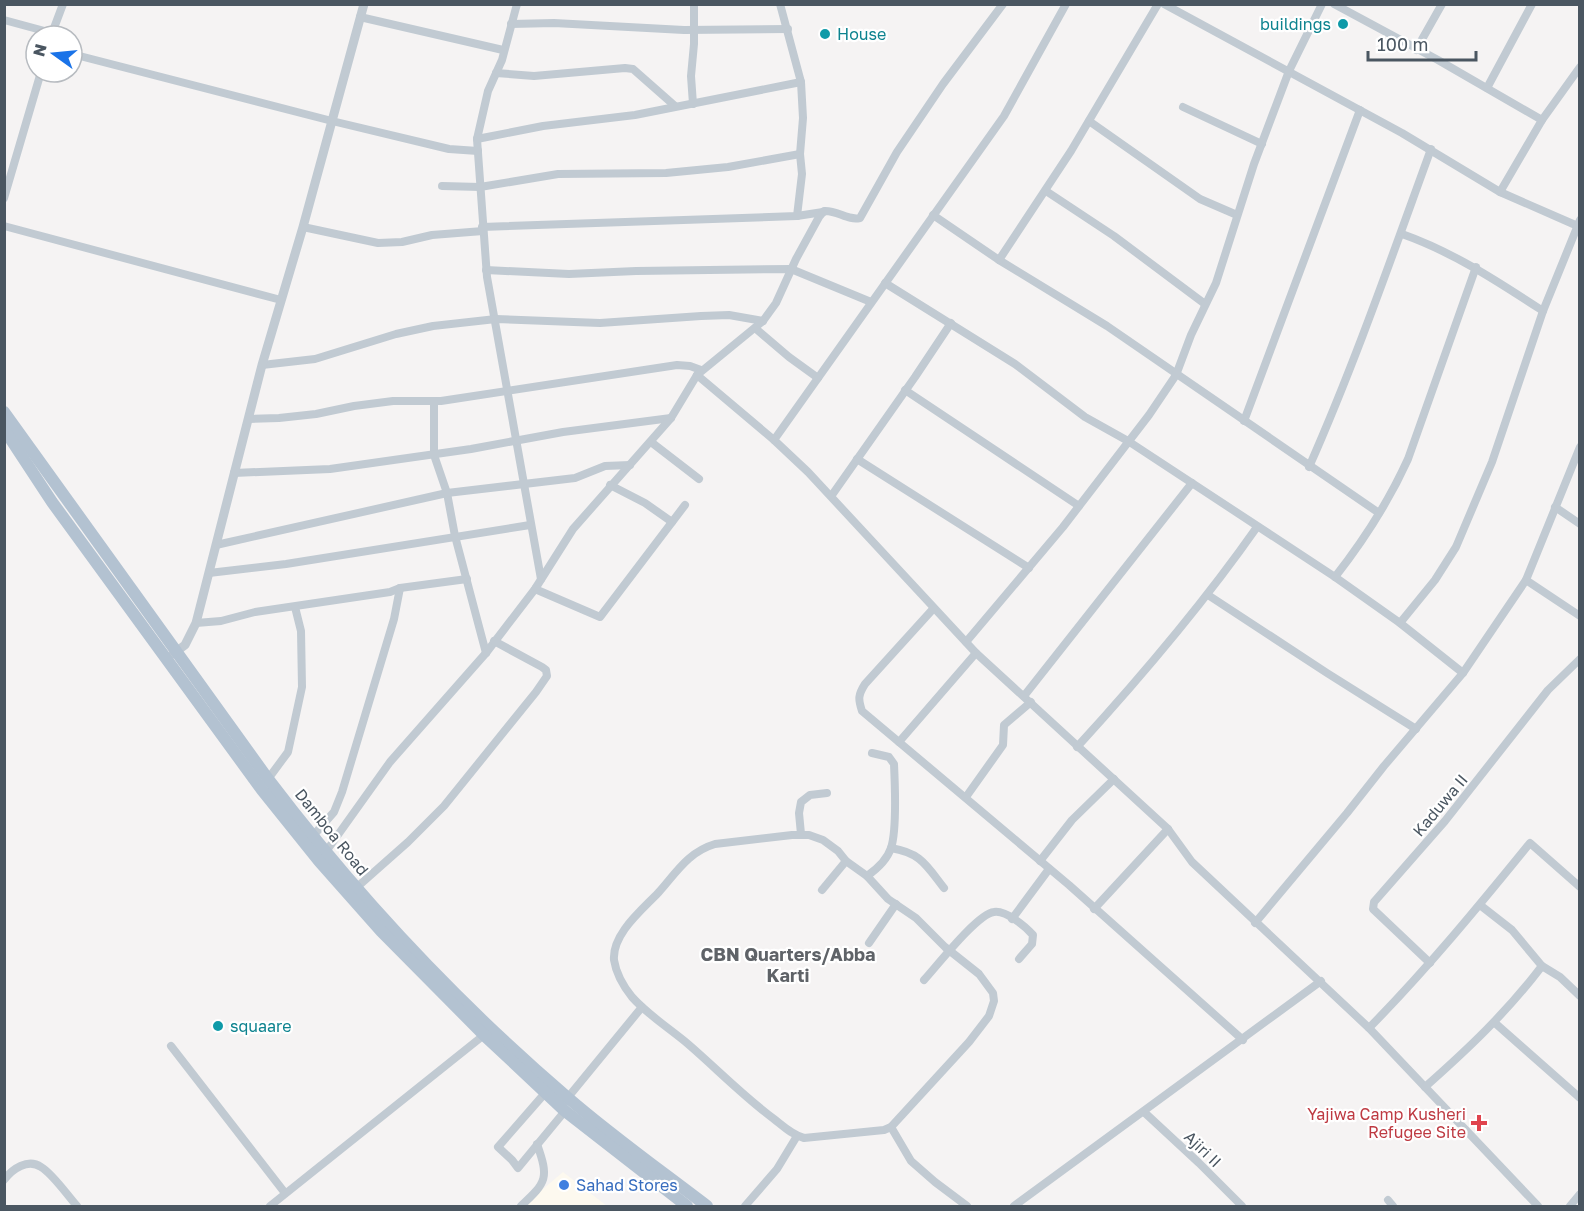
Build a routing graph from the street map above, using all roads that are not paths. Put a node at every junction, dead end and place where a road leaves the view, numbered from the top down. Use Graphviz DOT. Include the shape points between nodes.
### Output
graph roads {
  1 [pos="63,4"];
  2 [pos="364,4"];
  3 [pos="517,4"];
  4 [pos="694,4"];
  5 [pos="780,4"];
  6 [pos="1003,4"];
  7 [pos="1066,4"];
  8 [pos="1158,4"];
  9 [pos="1164,4"];
  10 [pos="1322,4"];
  11 [pos="1334,4"];
  12 [pos="1442,4"];
  13 [pos="1532,4"];
  14 [pos="360,17"];
  15 [pos="4,20"];
  16 [pos="56,24"];
  17 [pos="511,24"];
  18 [pos="24,26"];
  19 [pos="788,29"];
  20 [pos="693,30"];
  21 [pos="503,50"];
  22 [pos="1416,50"];
  23 [pos="84,57"];
  24 [pos="1580,67"];
  25 [pos="1289,71"];
  26 [pos="496,73"];
  27 [pos="801,82"];
  28 [pos="37,84"];
  29 [pos="1487,88"];
  30 [pos="693,104"];
  31 [pos="675,106"];
  32 [pos="1183,107"];
  33 [pos="1360,110"];
  34 [pos="1542,120"];
  35 [pos="332,121"];
  36 [pos="1089,121"];
  37 [pos="477,139"];
  38 [pos="1262,144"];
  39 [pos="1431,149"];
  40 [pos="478,151"];
  41 [pos="800,154"];
  42 [pos="442,186"];
  43 [pos="480,187"];
  44 [pos="1046,191"];
  45 [pos="1500,192"];
  46 [pos="4,198"];
  47 [pos="824,211"];
  48 [pos="933,215"];
  49 [pos="797,216"];
  50 [pos="1237,216"];
  51 [pos="1578,224"];
  52 [pos="4,226"];
  53 [pos="303,227"];
  54 [pos="483,229"];
  55 [pos="1402,234"];
  56 [pos="999,260"];
  57 [pos="1476,267"];
  58 [pos="791,269"];
  59 [pos="486,270"];
  60 [pos="885,283"];
  61 [pos="281,300"];
  62 [pos="871,302"];
  63 [pos="1205,304"];
  64 [pos="1543,311"];
  65 [pos="496,319"];
  66 [pos="763,321"];
  67 [pos="951,323"];
  68 [pos="755,328"];
  69 [pos="262,365"];
  70 [pos="699,372"];
  71 [pos="1176,375"];
  72 [pos="818,378"];
  73 [pos="905,390"];
  74 [pos="509,392"];
  75 [pos="434,401"];
  76 [pos="4,412"];
  77 [pos="671,418"];
  78 [pos="249,419"];
  79 [pos="1244,421"];
  80 [pos="10,431"];
  81 [pos="518,440"];
  82 [pos="774,440"];
  83 [pos="1128,441"];
  84 [pos="651,442"];
  85 [pos="1580,447"];
  86 [pos="434,454"];
  87 [pos="857,459"];
  88 [pos="630,465"];
  89 [pos="1309,467"];
  90 [pos="234,472"];
  91 [pos="699,479"];
  92 [pos="1192,483"];
  93 [pos="524,485"];
  94 [pos="610,485"];
  95 [pos="447,493"];
  96 [pos="832,495"];
  97 [pos="685,505"];
  98 [pos="1079,506"];
  99 [pos="1555,507"];
  100 [pos="1379,513"];
  101 [pos="672,522"];
  102 [pos="1580,524"];
  103 [pos="530,525"];
  104 [pos="1257,527"];
  105 [pos="455,536"];
  106 [pos="216,545"];
  107 [pos="1029,568"];
  108 [pos="209,573"];
  109 [pos="1335,576"];
  110 [pos="467,579"];
  111 [pos="541,579"];
  112 [pos="1527,580"];
  113 [pos="400,588"];
  114 [pos="535,589"];
  115 [pos="1208,595"];
  116 [pos="295,607"];
  117 [pos="933,609"];
  118 [pos="1580,616"];
  119 [pos="196,623"];
  120 [pos="1400,623"];
  121 [pos="494,641"];
  122 [pos="966,642"];
  123 [pos="486,653"];
  124 [pos="976,653"];
  125 [pos="172,656"];
  126 [pos="1580,659"];
  127 [pos="1463,673"];
  128 [pos="1027,699"];
  129 [pos="1416,729"];
  130 [pos="900,742"];
  131 [pos="1077,747"];
  132 [pos="872,753"];
  133 [pos="268,779"];
  134 [pos="1114,779"];
  135 [pos="827,793"];
  136 [pos="966,797"];
  137 [pos="1168,829"];
  138 [pos="801,834"];
  139 [pos="312,837"];
  140 [pos="891,848"];
  141 [pos="325,853"];
  142 [pos="846,861"];
  143 [pos="1040,861"];
  144 [pos="1049,869"];
  145 [pos="867,876"];
  146 [pos="1580,887"];
  147 [pos="356,888"];
  148 [pos="944,888"];
  149 [pos="822,890"];
  150 [pos="896,904"];
  151 [pos="1480,905"];
  152 [pos="1094,909"];
  153 [pos="1012,919"];
  154 [pos="1255,923"];
  155 [pos="869,943"];
  156 [pos="950,951"];
  157 [pos="1019,959"];
  158 [pos="1430,963"];
  159 [pos="1542,966"];
  160 [pos="924,980"];
  161 [pos="1321,981"];
  162 [pos="1580,996"];
  163 [pos="642,1007"];
  164 [pos="1495,1023"];
  165 [pos="1369,1028"];
  166 [pos="484,1035"];
  167 [pos="1243,1040"];
  168 [pos="171,1046"];
  169 [pos="1425,1087"];
  170 [pos="546,1092"];
  171 [pos="1580,1098"];
  172 [pos="564,1105"];
  173 [pos="1144,1112"];
  174 [pos="891,1127"];
  175 [pos="797,1136"];
  176 [pos="537,1144"];
  177 [pos="4,1180"];
  178 [pos="285,1193"];
  179 [pos="1580,1194"];
  180 [pos="77,1206"];
  181 [pos="270,1206"];
  182 [pos="521,1206"];
  183 [pos="687,1206"];
  184 [pos="707,1206"];
  185 [pos="745,1206"];
  186 [pos="967,1206"];
  187 [pos="1014,1206"];
  188 [pos="1242,1206"];
  189 [pos="1538,1206"];
  190 [pos="1569,1206"];
  1 -- 16 [label="street"];
  2 -- 14 [label="street"];
  3 -- 17 [label="street"];
  4 -- 20 [label="street"];
  5 -- 19 [label="street"];
  6 -- 47 [label="street" via="897,152 860,218"];
  7 -- 48 [label="street" via="1004,116"];
  8 -- 36 [label="street"];
  9 -- 25 [label="street"];
  10 -- 25 [label="street"];
  11 -- 22 [label="street"];
  12 -- 22 [label="street"];
  13 -- 29 [label="street"];
  14 -- 21 [label="street"];
  14 -- 35 [label="street"];
  15 -- 18 [label="street"];
  17 -- 20 [label="street"];
  17 -- 21 [label="street"];
  19 -- 20 [label="street"];
  19 -- 27 [label="street"];
  20 -- 30 [label="street"];
  21 -- 26 [label="street"];
  22 -- 29 [label="street"];
  23 -- 35 [label="street"];
  24 -- 34 [label="street"];
  25 -- 33 [label="street"];
  25 -- 38 [label="street"];
  26 -- 31 [label="street" via="534,76 633,69"];
  26 -- 37 [label="street"];
  27 -- 30 [label="street"];
  27 -- 41 [label="street"];
  28 -- 46 [label="street"];
  29 -- 34 [label="street"];
  30 -- 31 [label="street"];
  31 -- 37 [label="street"];
  32 -- 38 [label="street"];
  33 -- 39 [label="street"];
  33 -- 79 [label="street"];
  34 -- 45 [label="street"];
  35 -- 40 [label="street" via="449,149"];
  35 -- 53 [label="street"];
  36 -- 44 [label="street"];
  36 -- 50 [label="street" via="1200,199"];
  37 -- 40 [label="street"];
  38 -- 50 [label="street"];
  39 -- 45 [label="street"];
  39 -- 55 [label="street"];
  40 -- 43 [label="street"];
  41 -- 43 [label="street" via="728,167 666,173 558,174"];
  41 -- 49 [label="street"];
  42 -- 43 [label="street"];
  43 -- 54 [label="street"];
  44 -- 56 [label="street"];
  44 -- 63 [label="street"];
  45 -- 51 [label="street"];
  47 -- 49 [label="street"];
  47 -- 58 [label="street"];
  48 -- 56 [label="street"];
  48 -- 60 [label="street"];
  49 -- 54 [label="street"];
  50 -- 63 [label="street"];
  51 -- 64 [label="street"];
  52 -- 61 [label="street"];
  53 -- 54 [label="street" via="378,243"];
  53 -- 61 [label="street"];
  54 -- 59 [label="street"];
  55 -- 57 [label="street"];
  55 -- 89 [label="street"];
  56 -- 71 [label="street" via="1107,326"];
  57 -- 64 [label="street"];
  57 -- 100 [label="street" via="1408,459"];
  58 -- 59 [label="street" via="569,274"];
  58 -- 62 [label="street"];
  58 -- 66 [label="street"];
  59 -- 65 [label="street"];
  60 -- 62 [label="street"];
  60 -- 67 [label="street"];
  61 -- 69 [label="street"];
  62 -- 72 [label="street"];
  63 -- 71 [label="street"];
  64 -- 120 [label="street" via="1492,462 1456,546 1435,580"];
  65 -- 66 [label="street" via="600,323 729,315"];
  65 -- 69 [label="street" via="433,326 315,359"];
  65 -- 74 [label="street"];
  66 -- 68 [label="street"];
  67 -- 73 [label="street"];
  67 -- 83 [label="street" via="1015,364 1085,417"];
  68 -- 70 [label="street"];
  68 -- 72 [label="street"];
  69 -- 78 [label="street"];
  70 -- 74 [label="street" via="677,365"];
  70 -- 77 [label="street"];
  70 -- 82 [label="street"];
  71 -- 79 [label="street"];
  71 -- 83 [label="street"];
  72 -- 82 [label="street"];
  73 -- 87 [label="street"];
  73 -- 98 [label="street"];
  74 -- 75 [label="street"];
  74 -- 81 [label="street"];
  75 -- 78 [label="street" via="393,401 316,414"];
  75 -- 86 [label="street"];
  76 -- 80 [label="main road, Damboa Road"];
  77 -- 81 [label="street"];
  77 -- 84 [label="street"];
  78 -- 90 [label="street"];
  79 -- 89 [label="street"];
  80 -- 125 [label="main road, Damboa Road" via="52,502 113,572"];
  81 -- 86 [label="street"];
  81 -- 93 [label="street"];
  82 -- 96 [label="street"];
  83 -- 92 [label="street"];
  83 -- 98 [label="street"];
  84 -- 88 [label="street"];
  84 -- 91 [label="street"];
  85 -- 99 [label="street"];
  86 -- 90 [label="street" via="330,469"];
  86 -- 95 [label="street"];
  87 -- 96 [label="street"];
  87 -- 107 [label="street"];
  88 -- 93 [label="street" via="605,466 574,478"];
  88 -- 94 [label="street"];
  89 -- 100 [label="street"];
  90 -- 106 [label="street"];
  92 -- 104 [label="street"];
  92 -- 128 [label="street"];
  93 -- 95 [label="street"];
  93 -- 103 [label="street"];
  94 -- 101 [label="street" via="645,502"];
  94 -- 111 [label="street" via="573,529"];
  95 -- 105 [label="street"];
  95 -- 106 [label="street"];
  96 -- 117 [label="street"];
  97 -- 101 [label="street"];
  98 -- 107 [label="street"];
  99 -- 102 [label="street"];
  99 -- 112 [label="street"];
  100 -- 109 [label="street"];
  101 -- 114 [label="street" via="600,617"];
  103 -- 105 [label="street"];
  103 -- 111 [label="street"];
  104 -- 109 [label="street"];
  104 -- 115 [label="street"];
  105 -- 108 [label="street"];
  105 -- 110 [label="street"];
  106 -- 108 [label="street"];
  107 -- 122 [label="street"];
  108 -- 119 [label="street"];
  109 -- 120 [label="street"];
  110 -- 113 [label="street"];
  110 -- 123 [label="street"];
  111 -- 114 [label="street"];
  112 -- 118 [label="street"];
  112 -- 127 [label="street"];
  113 -- 116 [label="street"];
  113 -- 139 [label="street" via="342,792 334,812"];
  114 -- 121 [label="street"];
  115 -- 129 [label="street"];
  115 -- 131 [label="street"];
  116 -- 119 [label="street"];
  116 -- 133 [label="street" via="301,631 302,687 288,752"];
  117 -- 122 [label="street"];
  117 -- 130 [label="street" via="859,693 862,711"];
  119 -- 125 [label="street" via="184,645"];
  120 -- 127 [label="street"];
  121 -- 123 [label="street"];
  121 -- 147 [label="street" via="542,667 547,676 444,806"];
  122 -- 124 [label="street"];
  123 -- 141 [label="street" via="390,762"];
  124 -- 128 [label="street"];
  124 -- 130 [label="street"];
  125 -- 133 [label="main road, Damboa Road"];
  125 -- 166 [label="main road, Damboa Road" via="262,790 319,861 381,931"];
  126 -- 158 [label="street, Kaduwa II" via="1548,690 1445,821 1374,902 1373,909"];
  127 -- 129 [label="street"];
  128 -- 131 [label="street"];
  128 -- 136 [label="street" via="1004,725 1004,745"];
  129 -- 154 [label="street"];
  130 -- 136 [label="street"];
  131 -- 134 [label="street"];
  132 -- 140 [label="street" via="889,757 894,764"];
  133 -- 139 [label="main road, Damboa Road"];
  134 -- 137 [label="street"];
  134 -- 143 [label="street" via="1072,820"];
  135 -- 138 [label="street" via="810,795 801,802"];
  136 -- 143 [label="street"];
  137 -- 152 [label="street"];
  137 -- 154 [label="street" via="1192,862"];
  138 -- 142 [label="street" via="823,840"];
  138 -- 163 [label="street" via="715,844 693,854 680,866 617,944 614,959 619,976"];
  139 -- 141 [label="main road, Damboa Road"];
  140 -- 145 [label="street" via="879,867"];
  140 -- 148 [label="street" via="913,853"];
  141 -- 147 [label="main road, Damboa Road"];
  142 -- 145 [label="street"];
  142 -- 149 [label="street"];
  143 -- 144 [label="street"];
  144 -- 152 [label="street"];
  144 -- 153 [label="street"];
  145 -- 150 [label="street"];
  146 -- 151 [label="street" via="1530,843"];
  147 -- 172 [label="main road, Damboa Road"];
  150 -- 155 [label="street"];
  150 -- 156 [label="street"];
  151 -- 158 [label="street"];
  151 -- 159 [label="street" via="1512,930"];
  152 -- 167 [label="street"];
  153 -- 156 [label="street" via="1003,913 983,916"];
  153 -- 157 [label="street" via="1033,935 1032,944"];
  154 -- 161 [label="street"];
  156 -- 160 [label="street"];
  156 -- 174 [label="street" via="979,974 993,993 989,1016"];
  158 -- 165 [label="street"];
  159 -- 162 [label="street"];
  159 -- 164 [label="street"];
  161 -- 165 [label="street"];
  161 -- 167 [label="street"];
  163 -- 172 [label="street"];
  163 -- 175 [label="street" via="755,1105"];
  164 -- 169 [label="street"];
  164 -- 171 [label="street"];
  165 -- 169 [label="street"];
  166 -- 170 [label="main road, Damboa Road"];
  166 -- 178 [label="street"];
  167 -- 173 [label="street"];
  168 -- 178 [label="street"];
  169 -- 189 [label="street"];
  170 -- 172 [label="main road, Damboa Road"];
  170 -- 176 [label="street" via="498,1148 518,1168"];
  172 -- 176 [label="street"];
  172 -- 183 [label="main road, Damboa Road"];
  172 -- 184 [label="main road, Damboa Road"];
  173 -- 187 [label="street"];
  173 -- 188 [label="street, Ajiri II"];
  174 -- 175 [label="street"];
  174 -- 186 [label="street" via="911,1161"];
  175 -- 185 [label="street" via="777,1169"];
  176 -- 182 [label="street" via="545,1167 541,1188"];
  177 -- 180 [label="street" via="18,1166 41,1166"];
  178 -- 181 [label="street"];
  179 -- 190 [label="street"];
}
